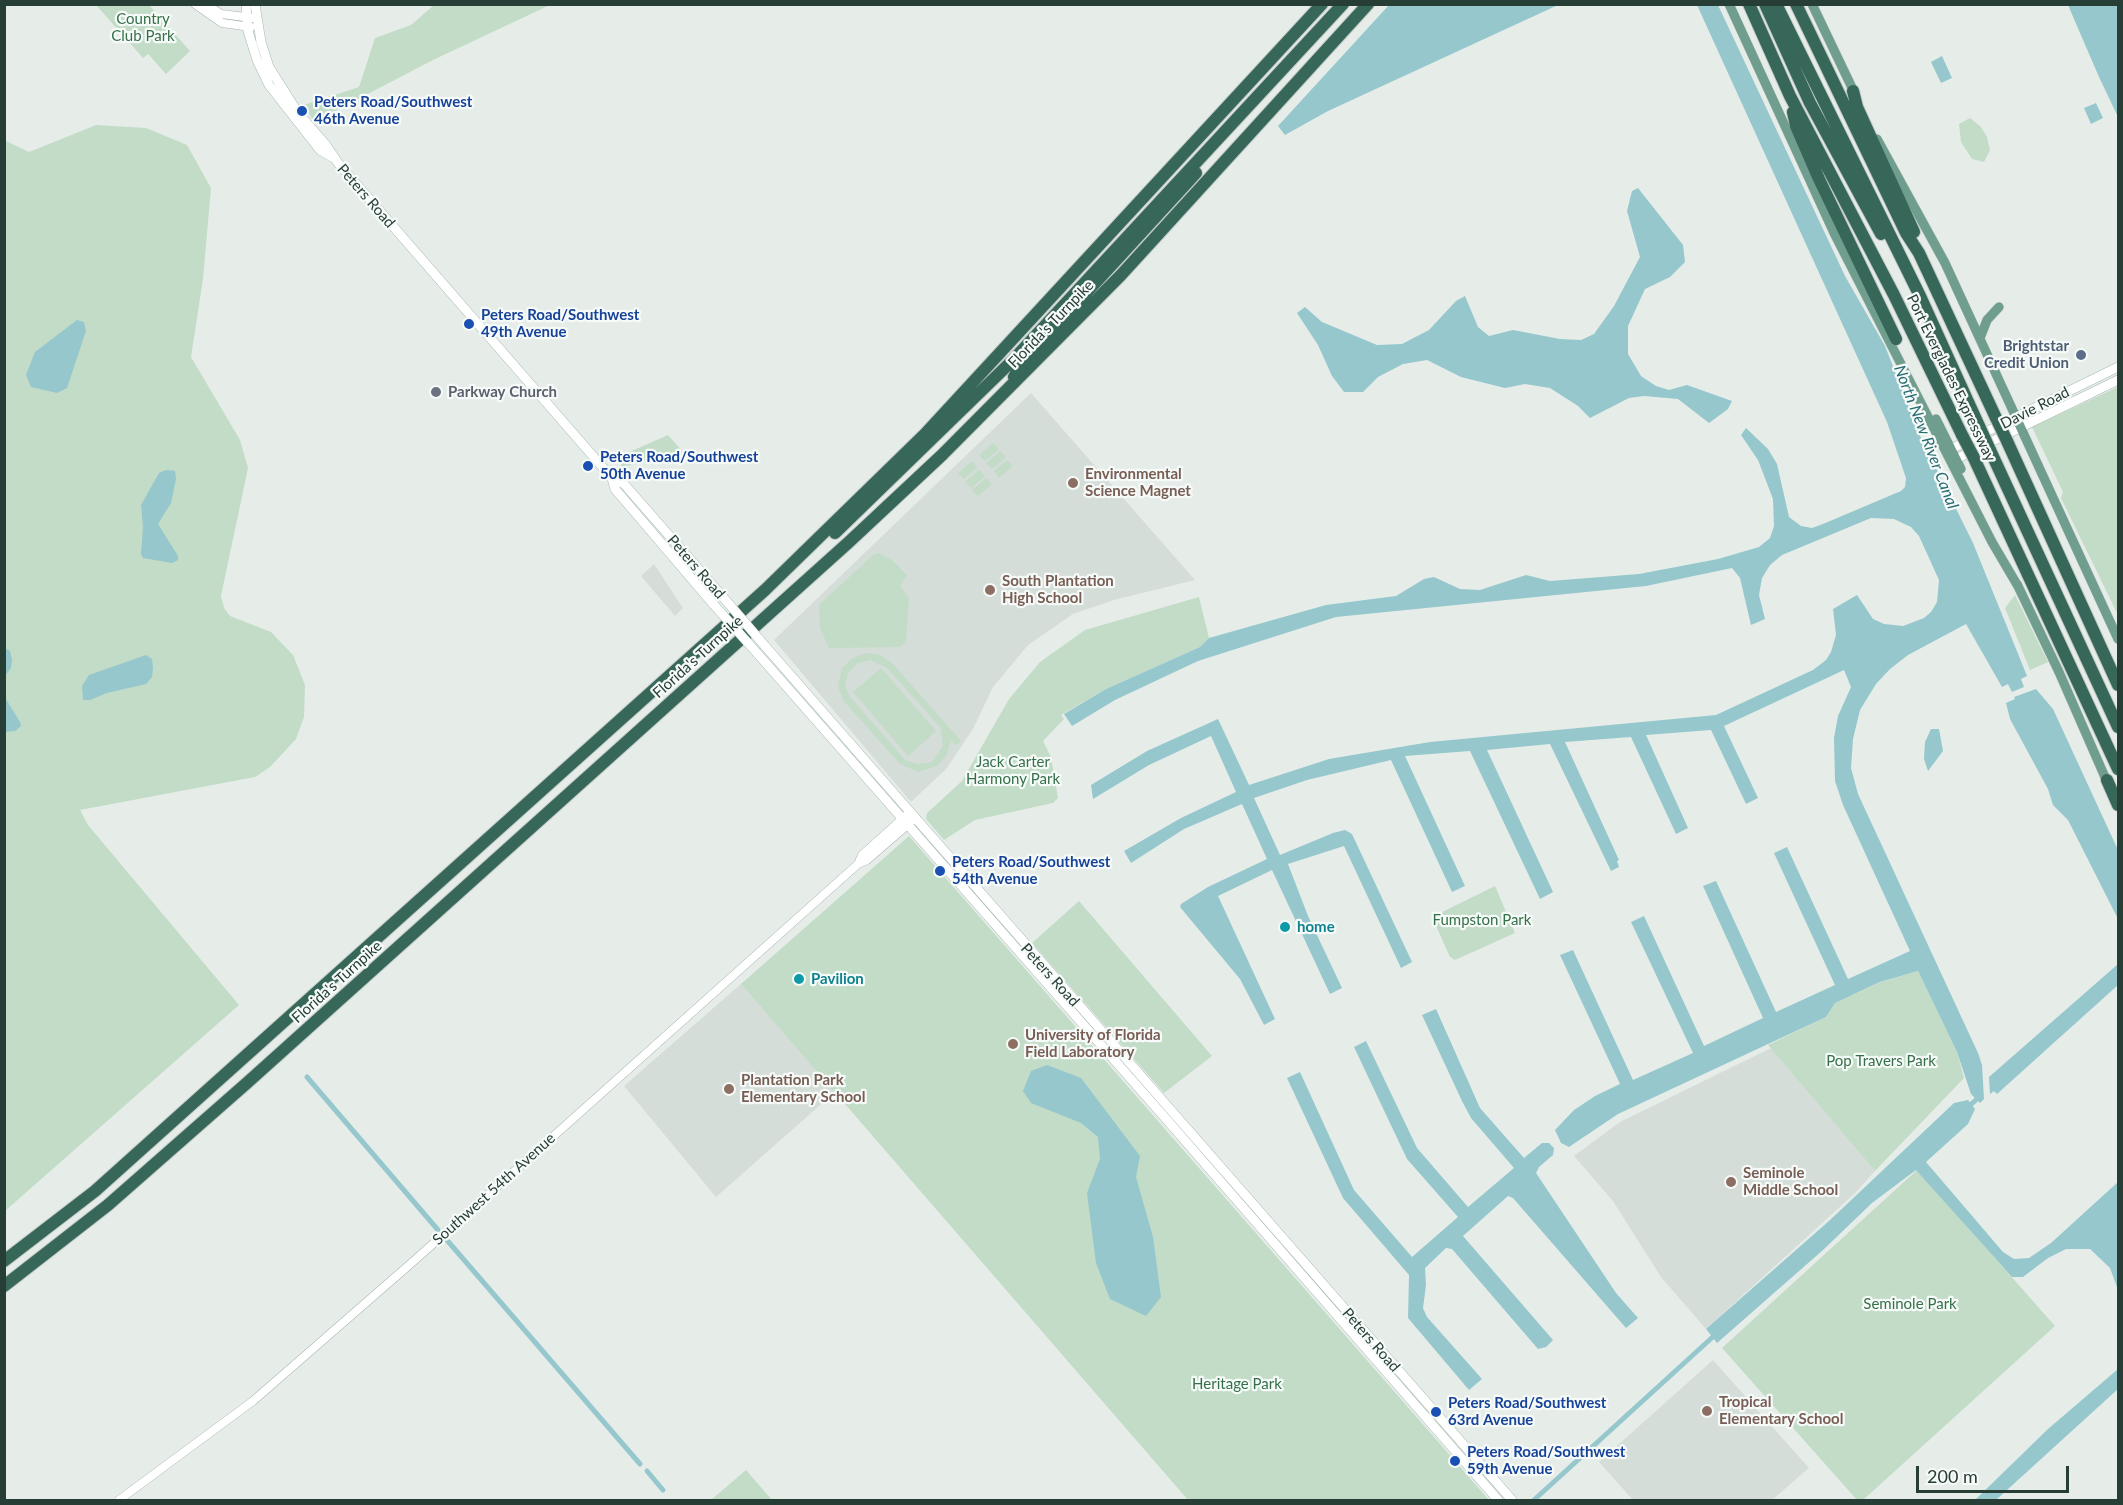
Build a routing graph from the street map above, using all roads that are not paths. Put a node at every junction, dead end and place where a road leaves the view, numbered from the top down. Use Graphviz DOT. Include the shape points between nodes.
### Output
graph roads {
  1 [pos="195,4"];
  2 [pos="206,4"];
  3 [pos="246,4"];
  4 [pos="255,4"];
  5 [pos="1322,4"];
  6 [pos="1343,4"];
  7 [pos="1349,4"];
  8 [pos="1368,4"];
  9 [pos="1729,4"];
  10 [pos="1749,4"];
  11 [pos="1765,4"];
  12 [pos="1776,4"];
  13 [pos="1781,4"];
  14 [pos="1796,4"];
  15 [pos="1812,4"];
  16 [pos="252,22"];
  17 [pos="1853,91"];
  18 [pos="1790,96"];
  19 [pos="1830,110"];
  20 [pos="1919,253"];
  21 [pos="1852,268"];
  22 [pos="1999,307"];
  23 [pos="1980,338"];
  24 [pos="1896,339"];
  25 [pos="2118,367"];
  26 [pos="2118,380"];
  27 [pos="1960,387"];
  28 [pos="1005,393"];
  29 [pos="2018,422"];
  30 [pos="1951,449"];
  31 [pos="1956,459"];
  32 [pos="612,478"];
  33 [pos="2019,588"];
  34 [pos="765,590"];
  35 [pos="2118,639"];
  36 [pos="2118,685"];
  37 [pos="2118,727"];
  38 [pos="2118,769"];
  39 [pos="2107,780"];
  40 [pos="2118,805"];
  41 [pos="2118,812"];
  42 [pos="909,818"];
  43 [pos="4,1261"];
  44 [pos="4,1286"];
  45 [pos="118,1500"];
  46 [pos="1498,1500"];
  47 [pos="1512,1500"];
  1 -- 16 [label="street" via="222,23"];
  2 -- 16 [label="street" via="221,14"];
  3 -- 16 [label="main road"];
  4 -- 16 [label="main road"];
  5 -- 34 [label="highway, Florida's Turnpike" via="925,434"];
  6 -- 34 [label="highway" via="944,429 806,561"];
  7 -- 28 [label="highway" via="1022,363"];
  8 -- 28 [label="highway, Florida's Turnpike" via="1121,275"];
  9 -- 21 [label="main road"];
  10 -- 18 [label="highway, Port Everglades Expressway"];
  11 -- 27 [label="highway" via="1810,103"];
  12 -- 19 [label="highway"];
  13 -- 19 [label="highway"];
  14 -- 20 [label="highway, Port Everglades Expressway"];
  15 -- 17 [label="main road"];
  16 -- 32 [label="main road, Peters Road" via="279,85 334,158"];
  17 -- 20 [label="highway" via="1913,230"];
  17 -- 23 [label="main road" via="1945,262"];
  18 -- 24 [label="highway" via="1796,126"];
  18 -- 38 [label="highway, Port Everglades Expressway, bridge" via="1973,456"];
  19 -- 27 [label="highway"];
  20 -- 36 [label="highway, Port Everglades Expressway, bridge"];
  21 -- 24 [label="main road"];
  21 -- 33 [label="main road"];
  22 -- 23 [label="main road" via="1987,320"];
  23 -- 29 [label="main road"];
  24 -- 30 [label="main road"];
  25 -- 29 [label="main road, Davie Road"];
  26 -- 29 [label="main road, Davie Road"];
  27 -- 37 [label="highway, bridge"];
  28 -- 44 [label="highway, Florida's Turnpike" via="849,542 256,1074 108,1205"];
  29 -- 30 [label="main road, Davie Road"];
  29 -- 31 [label="main road, Davie Road"];
  29 -- 35 [label="main road"];
  30 -- 31 [label="main road"];
  31 -- 33 [label="main road"];
  32 -- 42 [label="main road, Peters Road, bridge" via="624,484 723,597"];
  32 -- 42 [label="main road, Peters Road, bridge" via="615,489 714,605"];
  33 -- 39 [label="main road"];
  34 -- 43 [label="highway, Florida's Turnpike" via="95,1191"];
  39 -- 40 [label="highway"];
  39 -- 41 [label="main road"];
  42 -- 45 [label="street, Southwest 54th Avenue" via="862,855 858,864 253,1401"];
  42 -- 46 [label="main road, Peters Road"];
  42 -- 47 [label="main road, Peters Road"];
}
